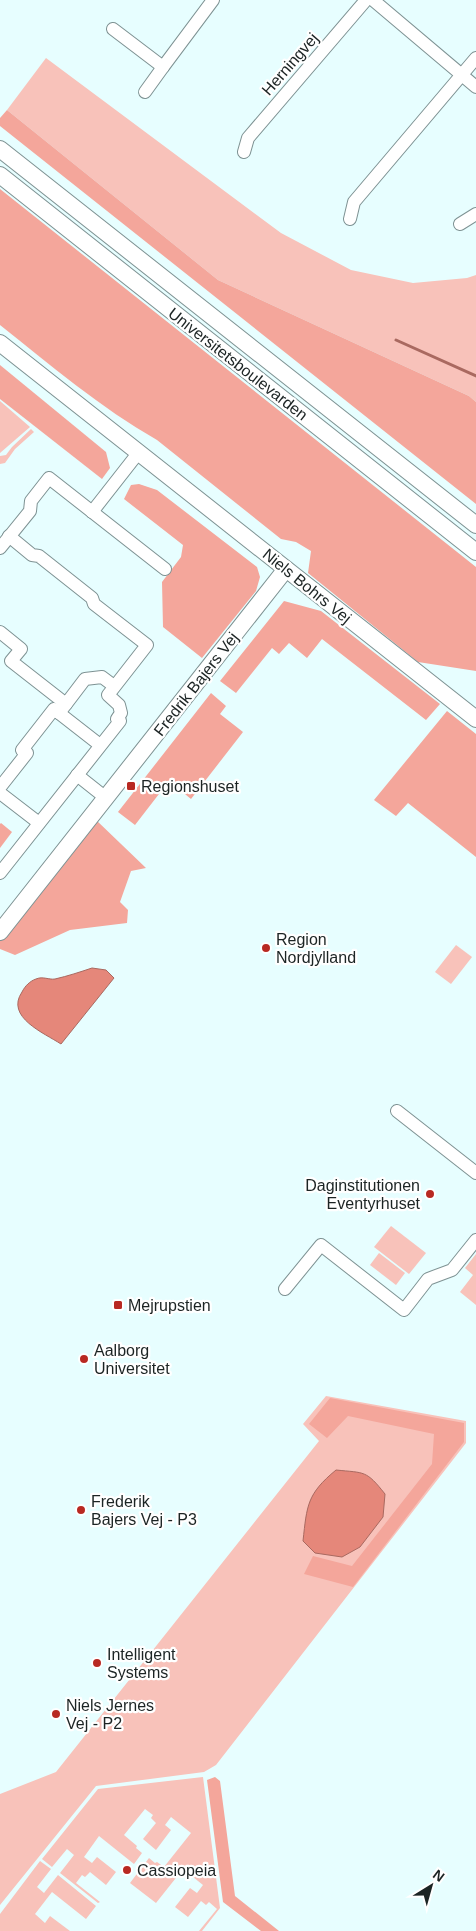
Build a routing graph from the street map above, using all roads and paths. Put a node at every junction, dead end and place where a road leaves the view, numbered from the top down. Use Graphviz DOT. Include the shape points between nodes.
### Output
graph roads {
  1 [pos="213,0"];
  2 [pos="366,0"];
  3 [pos="374,0"];
  4 [pos="113,29"];
  5 [pos="476,58"];
  6 [pos="163,67"];
  7 [pos="462,75"];
  8 [pos="476,87"];
  9 [pos="145,92"];
  10 [pos="0,149"];
  11 [pos="244,152"];
  12 [pos="0,175"];
  13 [pos="476,214"];
  14 [pos="350,219"];
  15 [pos="460,224"];
  16 [pos="0,343"];
  17 [pos="139,452"];
  18 [pos="92,512"];
  19 [pos="476,524"];
  20 [pos="9,536"];
  21 [pos="0,548"];
  22 [pos="476,552"];
  23 [pos="286,569"];
  24 [pos="165,570"];
  25 [pos="0,632"];
  26 [pos="114,686"];
  27 [pos="62,708"];
  28 [pos="476,719"];
  29 [pos="100,745"];
  30 [pos="77,775"];
  31 [pos="0,786"];
  32 [pos="0,793"];
  33 [pos="106,798"];
  34 [pos="39,824"];
  35 [pos="0,873"];
  36 [pos="0,932"];
  37 [pos="397,1111"];
  38 [pos="476,1173"];
  39 [pos="476,1240"];
  40 [pos="286,1289"];
  1 -- 6 [label="street"];
  2 -- 11 [label="street, Herningvej" via="248,138"];
  3 -- 7 [label="street"];
  4 -- 6 [label="street"];
  5 -- 7 [label="street"];
  6 -- 9 [label="street"];
  7 -- 8 [label="street"];
  7 -- 14 [label="street" via="354,202"];
  10 -- 19 [label="main road, Universitetsboulevarden"];
  12 -- 22 [label="main road, Universitetsboulevarden"];
  13 -- 15 [label="street"];
  16 -- 17 [label="main road, Niels Bohrs Vej"];
  17 -- 18 [label="street"];
  17 -- 23 [label="main road, Niels Bohrs Vej"];
  18 -- 20 [label="street" via="49,478 31,501 30,512"];
  18 -- 24 [label="street"];
  20 -- 21 [label="street"];
  20 -- 26 [label="street" via="32,555 39,556 147,645"];
  23 -- 28 [label="main road, Niels Bohrs Vej"];
  23 -- 33 [label="main road, Fredrik Bajers Vej"];
  25 -- 27 [label="street" via="21,649 11,661"];
  26 -- 27 [label="street" via="102,677 85,679"];
  26 -- 29 [label="street" via="108,696 119,705 121,713 117,718 120,721"];
  27 -- 29 [label="street"];
  27 -- 31 [label="street" via="54,709 22,750 26,754"];
  29 -- 30 [label="street"];
  30 -- 33 [label="street"];
  30 -- 34 [label="street"];
  32 -- 34 [label="street"];
  33 -- 36 [label="main road, Fredrik Bajers Vej"];
  34 -- 35 [label="street"];
  37 -- 38 [label="street"];
  39 -- 40 [label="street" via="452,1270 428,1279 404,1310 321,1245"];
}
